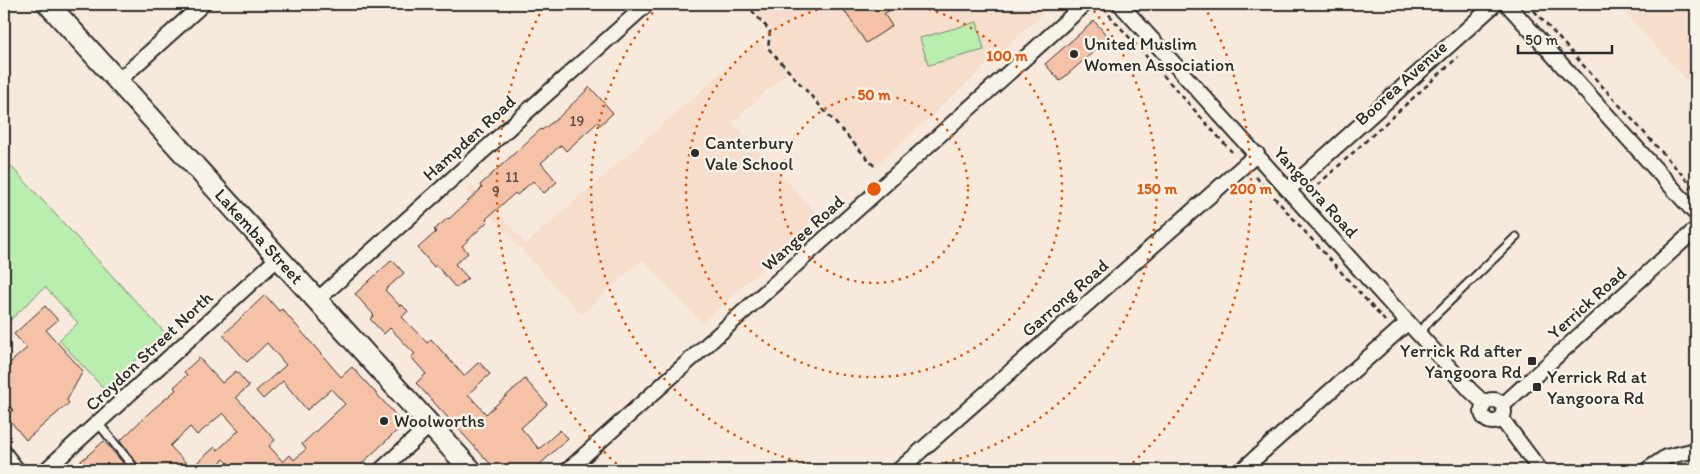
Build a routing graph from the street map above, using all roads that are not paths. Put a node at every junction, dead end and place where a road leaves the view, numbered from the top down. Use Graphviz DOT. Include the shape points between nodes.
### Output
graph roads {
  1 [pos="48,4"];
  2 [pos="203,4"];
  3 [pos="647,4"];
  4 [pos="1085,4"];
  5 [pos="1120,4"];
  6 [pos="1495,4"];
  7 [pos="1508,4"];
  8 [pos="118,81"];
  9 [pos="1256,154"];
  10 [pos="1288,189"];
  11 [pos="1696,214"];
  12 [pos="1696,229"];
  13 [pos="1516,237"];
  14 [pos="277,259"];
  15 [pos="316,301"];
  16 [pos="1408,322"];
  17 [pos="1419,334"];
  18 [pos="1502,412"];
  19 [pos="98,423"];
  20 [pos="430,425"];
  21 [pos="1696,450"];
  22 [pos="4,453"];
  23 [pos="17,470"];
  24 [pos="46,470"];
  25 [pos="136,470"];
  26 [pos="381,470"];
  27 [pos="470,470"];
  28 [pos="568,470"];
  29 [pos="898,470"];
  30 [pos="1242,470"];
  31 [pos="1540,470"];
  32 [pos="1647,470"];
  1 -- 8 [label="main road, Lakemba Street"];
  2 -- 8 [label="street"];
  3 -- 15 [label="street, Hampden Road"];
  4 -- 28 [label="street, Wangee Road"];
  5 -- 9 [label="street, Yangoora Road"];
  6 -- 10 [label="street, Boorea Avenue"];
  7 -- 11 [label="street"];
  8 -- 14 [label="main road, Lakemba Street"];
  9 -- 10 [label="street, Yangoora Road"];
  9 -- 29 [label="street, Garrong Road"];
  10 -- 16 [label="street, Yangoora Road"];
  12 -- 18 [label="street, Yerrick Road"];
  13 -- 17 [label="lane"];
  14 -- 15 [label="main road, Lakemba Street"];
  14 -- 19 [label="street, Croydon Street North"];
  15 -- 20 [label="main road, Lakemba Street"];
  16 -- 17 [label="street, Yangoora Road"];
  16 -- 30 [label="street"];
  17 -- 18 [label="street, Yangoora Road" via="1485,404 1483,413 1486,418 1495,421"];
  18 -- 31 [label="street"];
  19 -- 24 [label="street, Croydon Street North"];
  19 -- 25 [label="lane"];
  20 -- 26 [label="street"];
  20 -- 27 [label="main road, Lakemba Street"];
  21 -- 32 [label="street" via="1666,457"];
  22 -- 23 [label="street"];
}
